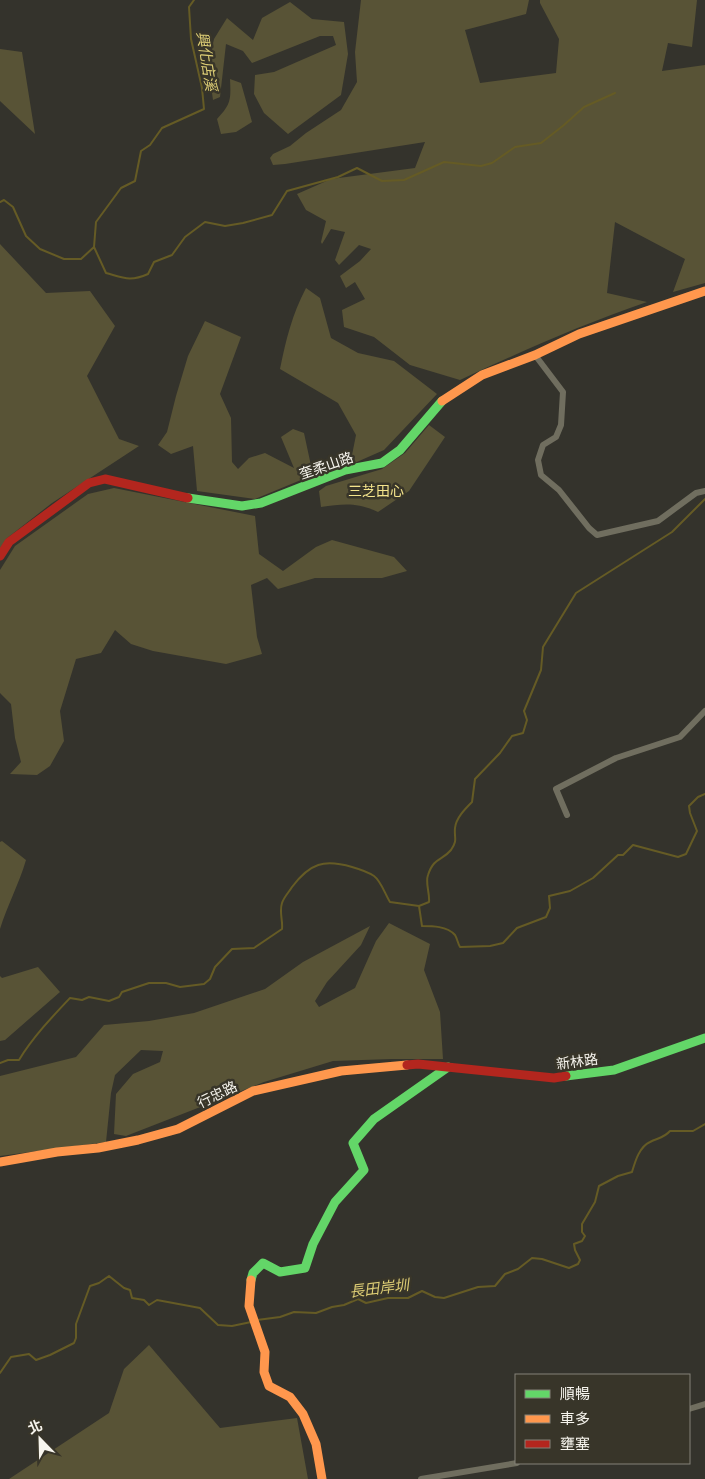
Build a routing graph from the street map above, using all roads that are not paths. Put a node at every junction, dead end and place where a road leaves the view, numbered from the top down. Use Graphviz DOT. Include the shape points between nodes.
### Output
graph roads {
  1 [pos="705,291"];
  2 [pos="535,354"];
  3 [pos="705,491"];
  4 [pos="0,556"];
  5 [pos="705,710"];
  6 [pos="567,815"];
  7 [pos="705,1038"];
  8 [pos="448,1067"];
  9 [pos="0,1162"];
  10 [pos="705,1404"];
  11 [pos="690,1409"];
  12 [pos="515,1463"];
  13 [pos="322,1479"];
  14 [pos="422,1479"];
  1 -- 2 [label="street, 奎柔山路" via="579,334"];
  2 -- 3 [label="street" via="563,392 561,425 556,437 543,445 538,460 541,475 559,490 597,535 658,521 696,493"];
  2 -- 4 [label="street, 奎柔山路" via="482,375 439,403 400,450 382,463 344,470 261,503 242,506 177,497 105,479 90,482 9,542"];
  5 -- 6 [label="street" via="680,737 616,758 556,789"];
  7 -- 8 [label="street, 新林路" via="614,1070 554,1078"];
  8 -- 9 [label="street, 行忠路" via="418,1064 341,1071 253,1091 178,1129 138,1140"];
  8 -- 13 [label="street" via="374,1120 353,1143 364,1170 335,1202 313,1244 305,1268 280,1272 263,1263 253,1273 249,1306 265,1352 264,1372 269,1386 290,1397 303,1414 316,1444"];
  10 -- 11 [label="street"];
  12 -- 14 [label="street"];
}
